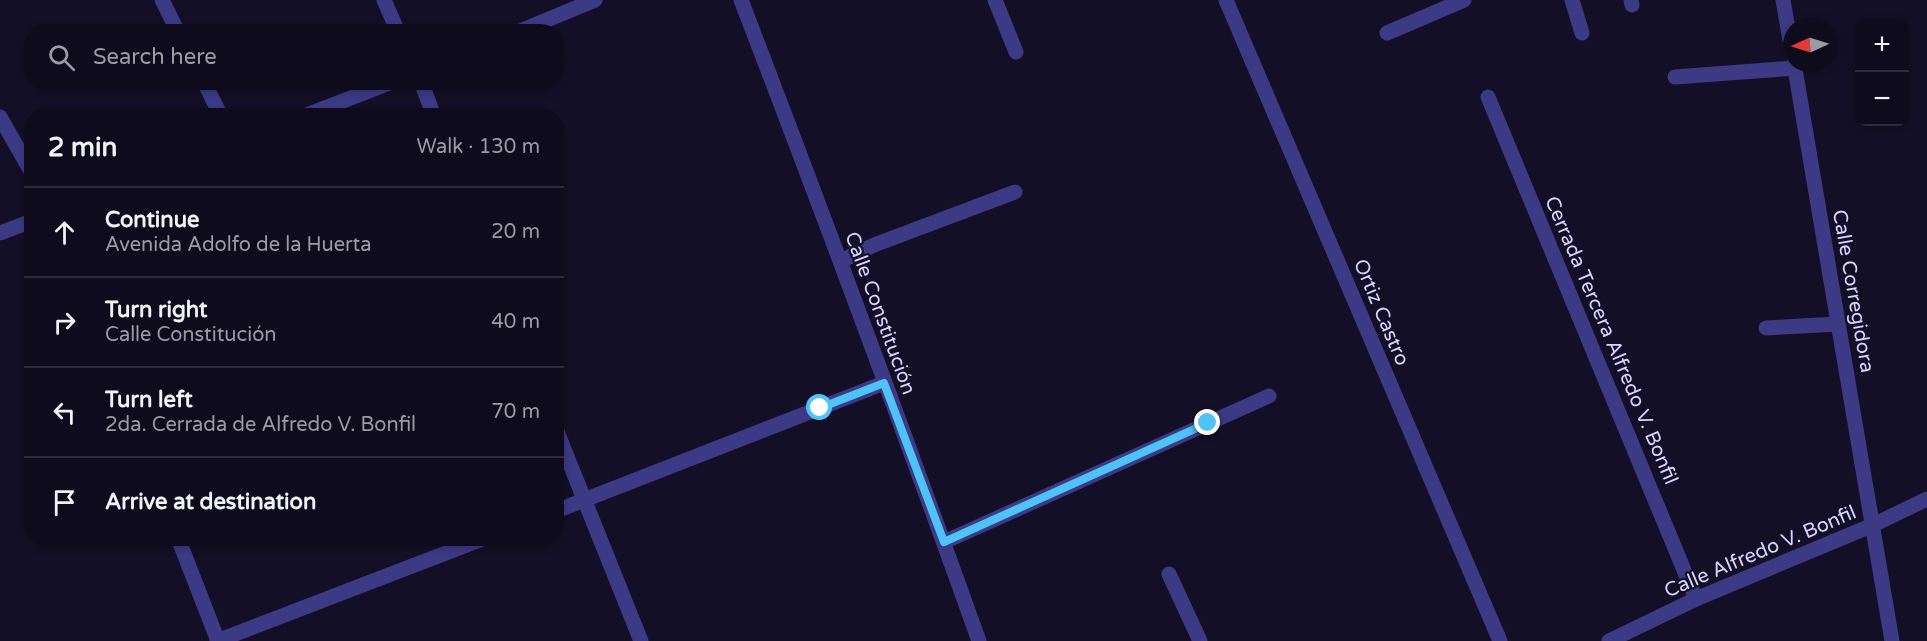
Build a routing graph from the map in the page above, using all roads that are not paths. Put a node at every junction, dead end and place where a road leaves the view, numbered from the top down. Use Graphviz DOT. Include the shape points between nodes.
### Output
graph roads {
  1 [pos="162,0"];
  2 [pos="384,0"];
  3 [pos="595,0"];
  4 [pos="741,0"];
  5 [pos="994,0"];
  6 [pos="1226,0"];
  7 [pos="1464,0"];
  8 [pos="1572,0"];
  9 [pos="1783,0"];
  10 [pos="1786,18"];
  11 [pos="174,24"];
  12 [pos="394,24"];
  13 [pos="537,24"];
  14 [pos="1388,33"];
  15 [pos="1582,33"];
  16 [pos="1016,52"];
  17 [pos="1783,67"];
  18 [pos="1795,72"];
  19 [pos="1675,77"];
  20 [pos="208,90"];
  21 [pos="371,90"];
  22 [pos="424,90"];
  23 [pos="1488,98"];
  24 [pos="217,108"];
  25 [pos="325,108"];
  26 [pos="431,108"];
  27 [pos="0,117"];
  28 [pos="24,159"];
  29 [pos="1016,192"];
  30 [pos="24,224"];
  31 [pos="0,233"];
  32 [pos="841,261"];
  33 [pos="1838,324"];
  34 [pos="1766,328"];
  35 [pos="884,383"];
  36 [pos="1269,396"];
  37 [pos="564,449"];
  38 [pos="1927,499"];
  39 [pos="585,501"];
  40 [pos="564,508"];
  41 [pos="1873,525"];
  42 [pos="944,542"];
  43 [pos="181,546"];
  44 [pos="464,546"];
  45 [pos="1169,574"];
  46 [pos="1696,599"];
  47 [pos="218,641"];
  48 [pos="641,641"];
  49 [pos="979,641"];
  50 [pos="1200,641"];
  51 [pos="1500,641"];
  52 [pos="1609,641"];
  53 [pos="1892,641"];
  1 -- 11 [label="street"];
  2 -- 12 [label="street"];
  3 -- 13 [label="street"];
  4 -- 32 [label="street, Calle Constitución"];
  5 -- 16 [label="street"];
  6 -- 51 [label="street, Ortiz Castro"];
  7 -- 14 [label="street"];
  8 -- 15 [label="street"];
  9 -- 10 [label="street"];
  17 -- 19 [label="street"];
  18 -- 33 [label="street, Calle Corregidora"];
  20 -- 24 [label="street"];
  21 -- 25 [label="street"];
  22 -- 26 [label="street"];
  23 -- 46 [label="street, Cerrada Tercera Alfredo V. Bonfil"];
  27 -- 28 [label="street"];
  29 -- 32 [label="street"];
  30 -- 31 [label="street"];
  32 -- 35 [label="street, Calle Constitución"];
  33 -- 34 [label="street"];
  33 -- 41 [label="street, Calle Corregidora"];
  35 -- 39 [label="street"];
  35 -- 42 [label="street, Calle Constitución"];
  36 -- 42 [label="street"];
  37 -- 39 [label="street"];
  38 -- 41 [label="street, Calle Alfredo V. Bonfil"];
  39 -- 40 [label="street"];
  39 -- 48 [label="street"];
  41 -- 46 [label="street, Calle Alfredo V. Bonfil"];
  41 -- 53 [label="street, Calle Corregidora"];
  42 -- 49 [label="street, Calle Constitución"];
  43 -- 47 [label="street"];
  44 -- 47 [label="street"];
  45 -- 50 [label="street"];
  46 -- 52 [label="street, Calle Alfredo V. Bonfil"];
}
